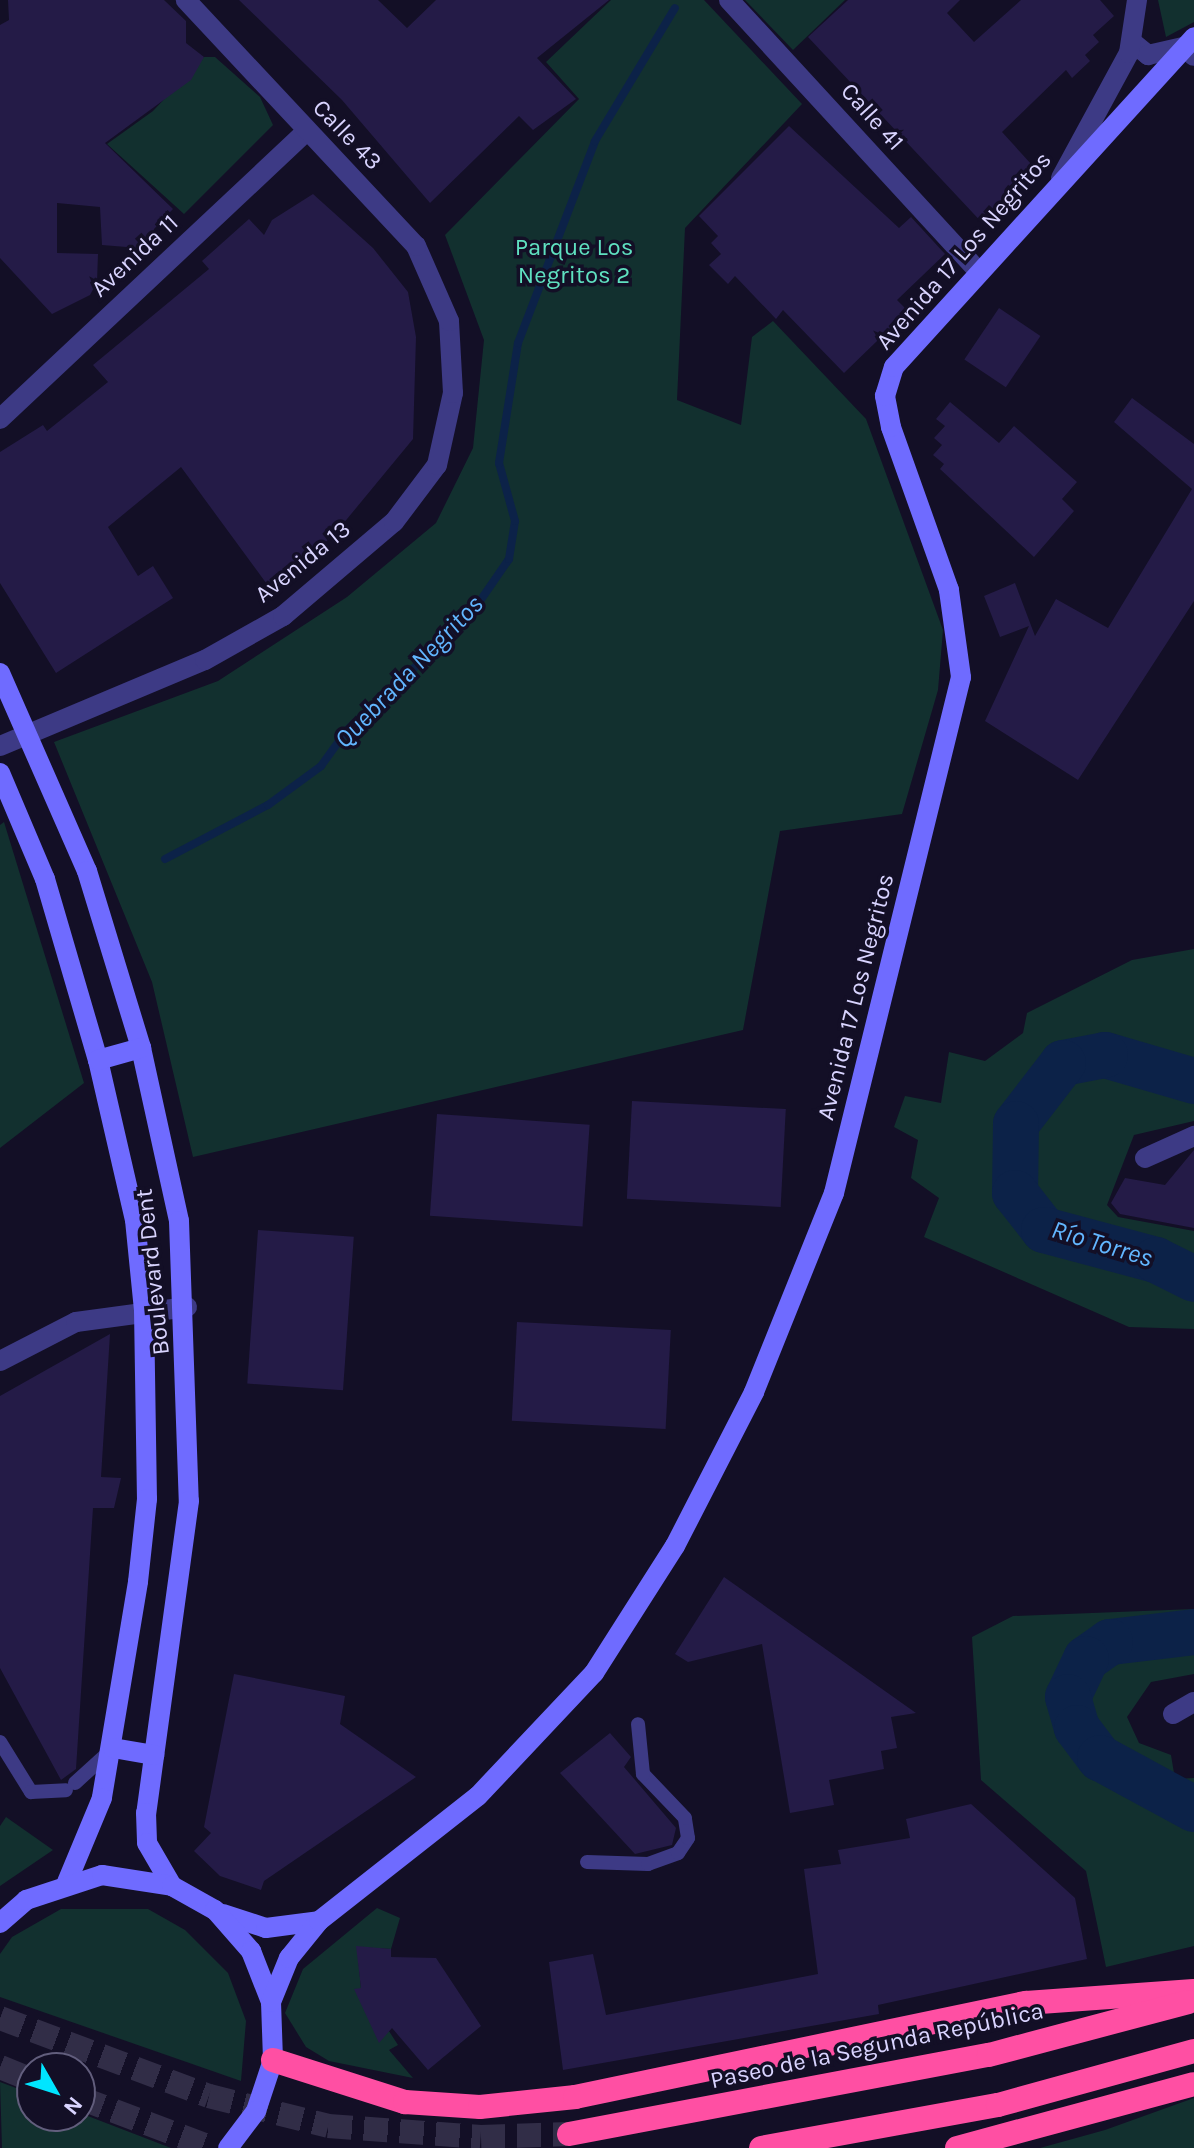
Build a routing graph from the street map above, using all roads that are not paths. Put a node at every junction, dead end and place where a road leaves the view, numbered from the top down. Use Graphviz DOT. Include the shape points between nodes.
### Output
graph roads {
  1 [pos="186,0"];
  2 [pos="729,0"];
  3 [pos="1137,0"];
  4 [pos="1132,42"];
  5 [pos="1191,47"];
  6 [pos="307,131"];
  7 [pos="1057,184"];
  8 [pos="977,270"];
  9 [pos="449,321"];
  10 [pos="0,419"];
  11 [pos="0,673"];
  12 [pos="30,733"];
  13 [pos="0,746"];
  14 [pos="0,773"];
  15 [pos="141,1048"];
  16 [pos="98,1060"];
  17 [pos="1194,1136"];
  18 [pos="1145,1158"];
  19 [pos="187,1307"];
  20 [pos="144,1310"];
  21 [pos="0,1361"];
  22 [pos="1194,1702"];
  23 [pos="1173,1714"];
  24 [pos="638,1724"];
  25 [pos="0,1742"];
  26 [pos="113,1748"];
  27 [pos="154,1755"];
  28 [pos="587,1862"];
  29 [pos="67,1882"];
  30 [pos="172,1886"];
  31 [pos="215,1910"];
  32 [pos="319,1921"];
  33 [pos="0,1923"];
  34 [pos="1194,1991"];
  35 [pos="1194,2001"];
  36 [pos="271,2002"];
  37 [pos="1194,2051"];
  38 [pos="273,2060"];
  39 [pos="1194,2084"];
  40 [pos="569,2134"];
  41 [pos="228,2148"];
  42 [pos="761,2148"];
  43 [pos="957,2148"];
  1 -- 6 [label="street, Calle 43"];
  2 -- 8 [label="street, Calle 41"];
  3 -- 4 [label="street"];
  4 -- 5 [label="street" via="1148,55"];
  4 -- 7 [label="street"];
  5 -- 7 [label="street, Avenida 17 Los Negritos"];
  6 -- 9 [label="street, Calle 43" via="416,246"];
  6 -- 10 [label="street, Avenida 11"];
  7 -- 8 [label="street, Avenida 17 Los Negritos"];
  8 -- 32 [label="street, Avenida 17 Los Negritos" via="894,367 885,396 949,590 961,677 834,1193 795,1301 675,1546 594,1673 478,1796"];
  9 -- 12 [label="street, Avenida 13" via="453,393 437,465 394,522 283,616 205,660"];
  11 -- 12 [label="street, Boulevard Dent"];
  12 -- 13 [label="street, Avenida 13"];
  12 -- 15 [label="street, Boulevard Dent" via="87,871"];
  14 -- 16 [label="street, Boulevard Dent" via="45,879"];
  15 -- 16 [label="street"];
  15 -- 19 [label="street, Boulevard Dent" via="179,1221"];
  16 -- 20 [label="street, Boulevard Dent" via="135,1220"];
  17 -- 18 [label="street"];
  19 -- 20 [label="street"];
  19 -- 27 [label="street, Boulevard Dent" via="189,1501"];
  20 -- 21 [label="street" via="54,1329"];
  20 -- 26 [label="street, Boulevard Dent" via="147,1499"];
  22 -- 23 [label="street"];
  24 -- 28 [label="lane" via="643,1774 688,1822 686,1843 648,1864"];
  25 -- 26 [label="lane" via="31,1792 70,1786"];
  26 -- 27 [label="street"];
  26 -- 29 [label="street, Boulevard Dent" via="88,1844"];
  27 -- 30 [label="street, Boulevard Dent" via="147,1843"];
  29 -- 30 [label="street" via="137,1876"];
  29 -- 33 [label="street"];
  30 -- 31 [label="street"];
  31 -- 32 [label="street" via="266,1928"];
  31 -- 36 [label="street" via="251,1951"];
  32 -- 36 [label="street, Avenida 17 Los Negritos" via="289,1958"];
  34 -- 38 [label="highway" via="1026,2003 575,2097 480,2107 405,2102"];
  35 -- 40 [label="highway, Paseo de la Segunda República" via="989,2055"];
  36 -- 38 [label="street"];
  37 -- 42 [label="highway" via="998,2105"];
  38 -- 41 [label="street" via="256,2111"];
  39 -- 43 [label="highway"];
}
